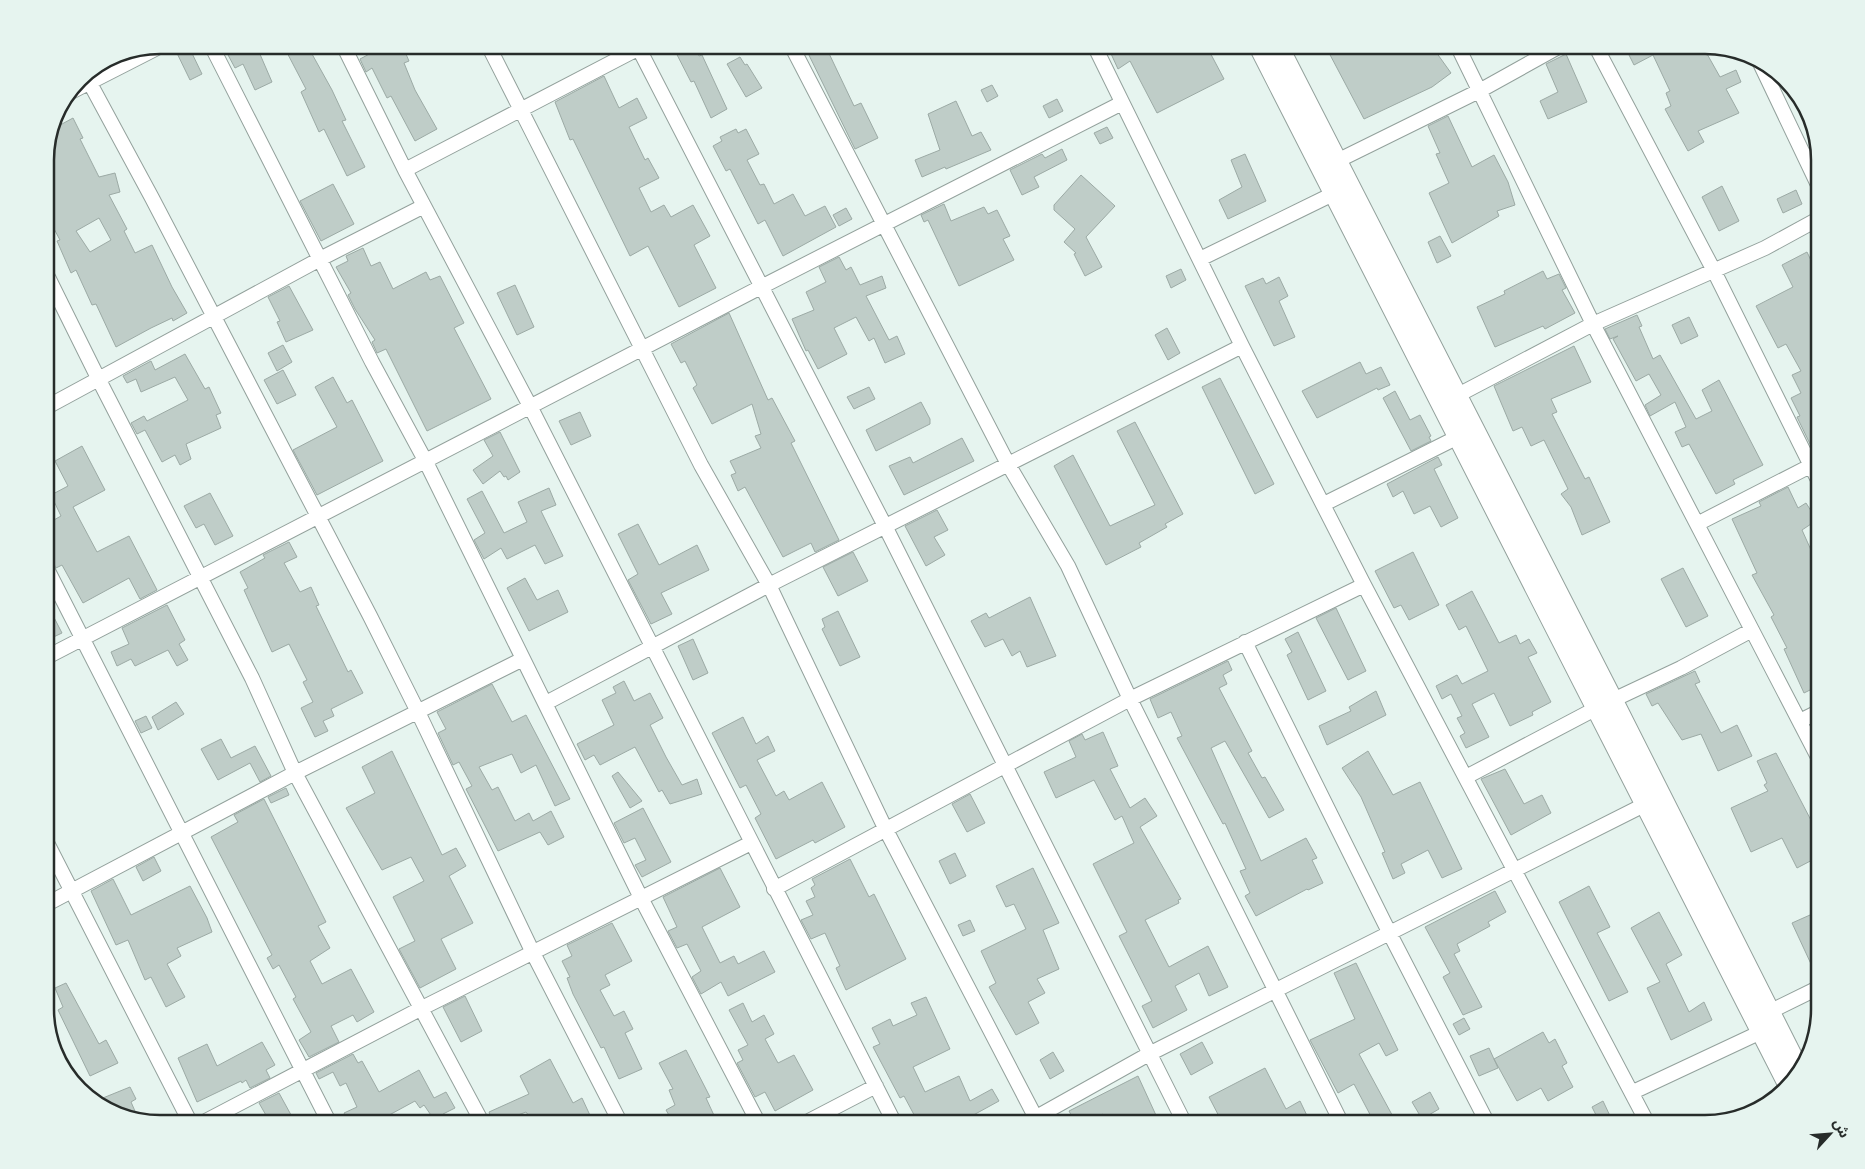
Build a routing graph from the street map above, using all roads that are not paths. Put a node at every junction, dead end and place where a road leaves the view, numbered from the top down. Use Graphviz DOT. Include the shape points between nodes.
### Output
graph roads {
  1 [pos="216,54"];
  2 [pos="347,54"];
  3 [pos="492,54"];
  4 [pos="625,54"];
  5 [pos="644,54"];
  6 [pos="796,54"];
  7 [pos="1098,54"];
  8 [pos="1263,54"];
  9 [pos="1283,54"];
  10 [pos="1462,54"];
  11 [pos="1546,54"];
  12 [pos="1600,54"];
  13 [pos="136,57"];
  14 [pos="102,72"];
  15 [pos="1764,72"];
  16 [pos="89,82"];
  17 [pos="1481,90"];
  18 [pos="1122,103"];
  19 [pos="520,111"];
  20 [pos="1337,161"];
  21 [pos="405,170"];
  22 [pos="1811,170"];
  23 [pos="1333,194"];
  24 [pos="424,206"];
  25 [pos="1811,223"];
  26 [pos="885,224"];
  27 [pos="320,259"];
  28 [pos="1200,259"];
  29 [pos="1713,269"];
  30 [pos="761,287"];
  31 [pos="54,289"];
  32 [pos="213,316"];
  33 [pos="1593,324"];
  34 [pos="1242,346"];
  35 [pos="643,349"];
  36 [pos="99,380"];
  37 [pos="1458,395"];
  38 [pos="54,403"];
  39 [pos="531,408"];
  40 [pos="1456,438"];
  41 [pos="1811,455"];
  42 [pos="426,462"];
  43 [pos="1008,464"];
  44 [pos="1811,465"];
  45 [pos="1324,504"];
  46 [pos="319,517"];
  47 [pos="1697,524"];
  48 [pos="885,526"];
  49 [pos="201,579"];
  50 [pos="54,583"];
  51 [pos="769,585"];
  52 [pos="1364,585"];
  53 [pos="1752,630"];
  54 [pos="83,640"];
  55 [pos="1245,642"];
  56 [pos="651,647"];
  57 [pos="54,654"];
  58 [pos="523,659"];
  59 [pos="1130,699"];
  60 [pos="1613,700"];
  61 [pos="546,703"];
  62 [pos="1595,709"];
  63 [pos="418,712"];
  64 [pos="1811,716"];
  65 [pos="1800,721"];
  66 [pos="1811,743"];
  67 [pos="1004,766"];
  68 [pos="296,773"];
  69 [pos="1466,777"];
  70 [pos="1646,804"];
  71 [pos="885,828"];
  72 [pos="182,833"];
  73 [pos="751,843"];
  74 [pos="54,857"];
  75 [pos="1515,870"];
  76 [pos="774,889"];
  77 [pos="71,891"];
  78 [pos="641,898"];
  79 [pos="54,900"];
  80 [pos="1390,934"];
  81 [pos="533,953"];
  82 [pos="1811,991"];
  83 [pos="1276,992"];
  84 [pos="422,1008"];
  85 [pos="1769,1012"];
  86 [pos="1761,1032"];
  87 [pos="1149,1054"];
  88 [pos="1796,1063"];
  89 [pos="303,1070"];
  90 [pos="1785,1079"];
  91 [pos="876,1086"];
  92 [pos="1633,1092"];
  93 [pos="186,1115"];
  94 [pos="217,1115"];
  95 [pos="326,1115"];
  96 [pos="478,1115"];
  97 [pos="616,1115"];
  98 [pos="755,1115"];
  99 [pos="820,1115"];
  100 [pos="890,1115"];
  101 [pos="1029,1115"];
  102 [pos="1045,1115"];
  103 [pos="1181,1115"];
  104 [pos="1338,1115"];
  105 [pos="1483,1115"];
  106 [pos="1644,1115"];
  1 -- 27 [label="street"];
  2 -- 21 [label="street"];
  3 -- 19 [label="street"];
  4 -- 19 [label="street"];
  5 -- 30 [label="street"];
  6 -- 26 [label="street"];
  7 -- 18 [label="street"];
  8 -- 23 [label="street"];
  9 -- 20 [label="street"];
  10 -- 17 [label="street"];
  11 -- 17 [label="street"];
  12 -- 29 [label="street"];
  13 -- 14 [label="street"];
  15 -- 22 [label="street"];
  16 -- 32 [label="street"];
  17 -- 20 [label="street"];
  17 -- 33 [label="street"];
  18 -- 26 [label="street"];
  18 -- 28 [label="street"];
  19 -- 21 [label="street"];
  19 -- 35 [label="street"];
  20 -- 37 [label="street"];
  21 -- 24 [label="street"];
  23 -- 28 [label="street"];
  23 -- 40 [label="street"];
  24 -- 27 [label="street"];
  24 -- 39 [label="street"];
  25 -- 29 [label="street" via="1765,248"];
  26 -- 30 [label="street"];
  26 -- 43 [label="street"];
  27 -- 32 [label="street"];
  27 -- 42 [label="street"];
  28 -- 34 [label="street"];
  29 -- 33 [label="street"];
  29 -- 41 [label="street"];
  30 -- 35 [label="street"];
  30 -- 48 [label="street"];
  31 -- 36 [label="street"];
  32 -- 36 [label="street"];
  32 -- 46 [label="street"];
  33 -- 37 [label="street"];
  33 -- 47 [label="street"];
  34 -- 43 [label="street"];
  34 -- 45 [label="street"];
  35 -- 39 [label="street"];
  35 -- 51 [label="street" via="702,466"];
  36 -- 38 [label="street"];
  36 -- 49 [label="street"];
  37 -- 60 [label="street"];
  39 -- 42 [label="street"];
  39 -- 56 [label="street"];
  40 -- 45 [label="street"];
  40 -- 62 [label="street"];
  42 -- 46 [label="street"];
  42 -- 58 [label="street"];
  43 -- 48 [label="street"];
  43 -- 59 [label="street" via="1068,566"];
  44 -- 47 [label="street"];
  45 -- 52 [label="street"];
  46 -- 49 [label="street"];
  46 -- 63 [label="street"];
  47 -- 53 [label="street"];
  48 -- 51 [label="street"];
  48 -- 67 [label="street"];
  49 -- 54 [label="street"];
  49 -- 68 [label="street"];
  50 -- 54 [label="street"];
  51 -- 56 [label="street"];
  51 -- 71 [label="street"];
  52 -- 55 [label="street"];
  52 -- 69 [label="street"];
  53 -- 60 [label="street"];
  53 -- 65 [label="street"];
  54 -- 57 [label="street"];
  54 -- 72 [label="street"];
  55 -- 59 [label="street"];
  55 -- 80 [label="street"];
  56 -- 61 [label="street"];
  56 -- 73 [label="street"];
  58 -- 61 [label="street"];
  58 -- 63 [label="street"];
  59 -- 67 [label="street"];
  59 -- 83 [label="street"];
  60 -- 85 [label="street"];
  61 -- 78 [label="street"];
  62 -- 69 [label="street"];
  62 -- 70 [label="street"];
  63 -- 68 [label="street"];
  63 -- 81 [label="street"];
  64 -- 65 [label="street"];
  65 -- 66 [label="street"];
  67 -- 71 [label="street"];
  67 -- 87 [label="street"];
  68 -- 72 [label="street"];
  68 -- 84 [label="street"];
  69 -- 75 [label="street"];
  70 -- 75 [label="street"];
  70 -- 86 [label="street"];
  71 -- 76 [label="street"];
  71 -- 101 [label="street"];
  72 -- 77 [label="street"];
  72 -- 89 [label="street"];
  73 -- 76 [label="street"];
  73 -- 78 [label="street"];
  74 -- 77 [label="street"];
  75 -- 80 [label="street"];
  75 -- 92 [label="street"];
  76 -- 91 [label="street"];
  77 -- 79 [label="street"];
  77 -- 93 [label="street"];
  78 -- 81 [label="street"];
  78 -- 98 [label="street"];
  80 -- 83 [label="street"];
  80 -- 105 [label="street"];
  81 -- 84 [label="street"];
  81 -- 97 [label="street"];
  82 -- 85 [label="street"];
  83 -- 87 [label="street"];
  83 -- 104 [label="street"];
  84 -- 89 [label="street"];
  84 -- 96 [label="street"];
  85 -- 88 [label="street"];
  86 -- 90 [label="street"];
  86 -- 92 [label="street"];
  87 -- 102 [label="street"];
  87 -- 103 [label="street"];
  89 -- 94 [label="street"];
  89 -- 95 [label="street"];
  91 -- 99 [label="street"];
  91 -- 100 [label="street"];
  92 -- 106 [label="street"];
}
